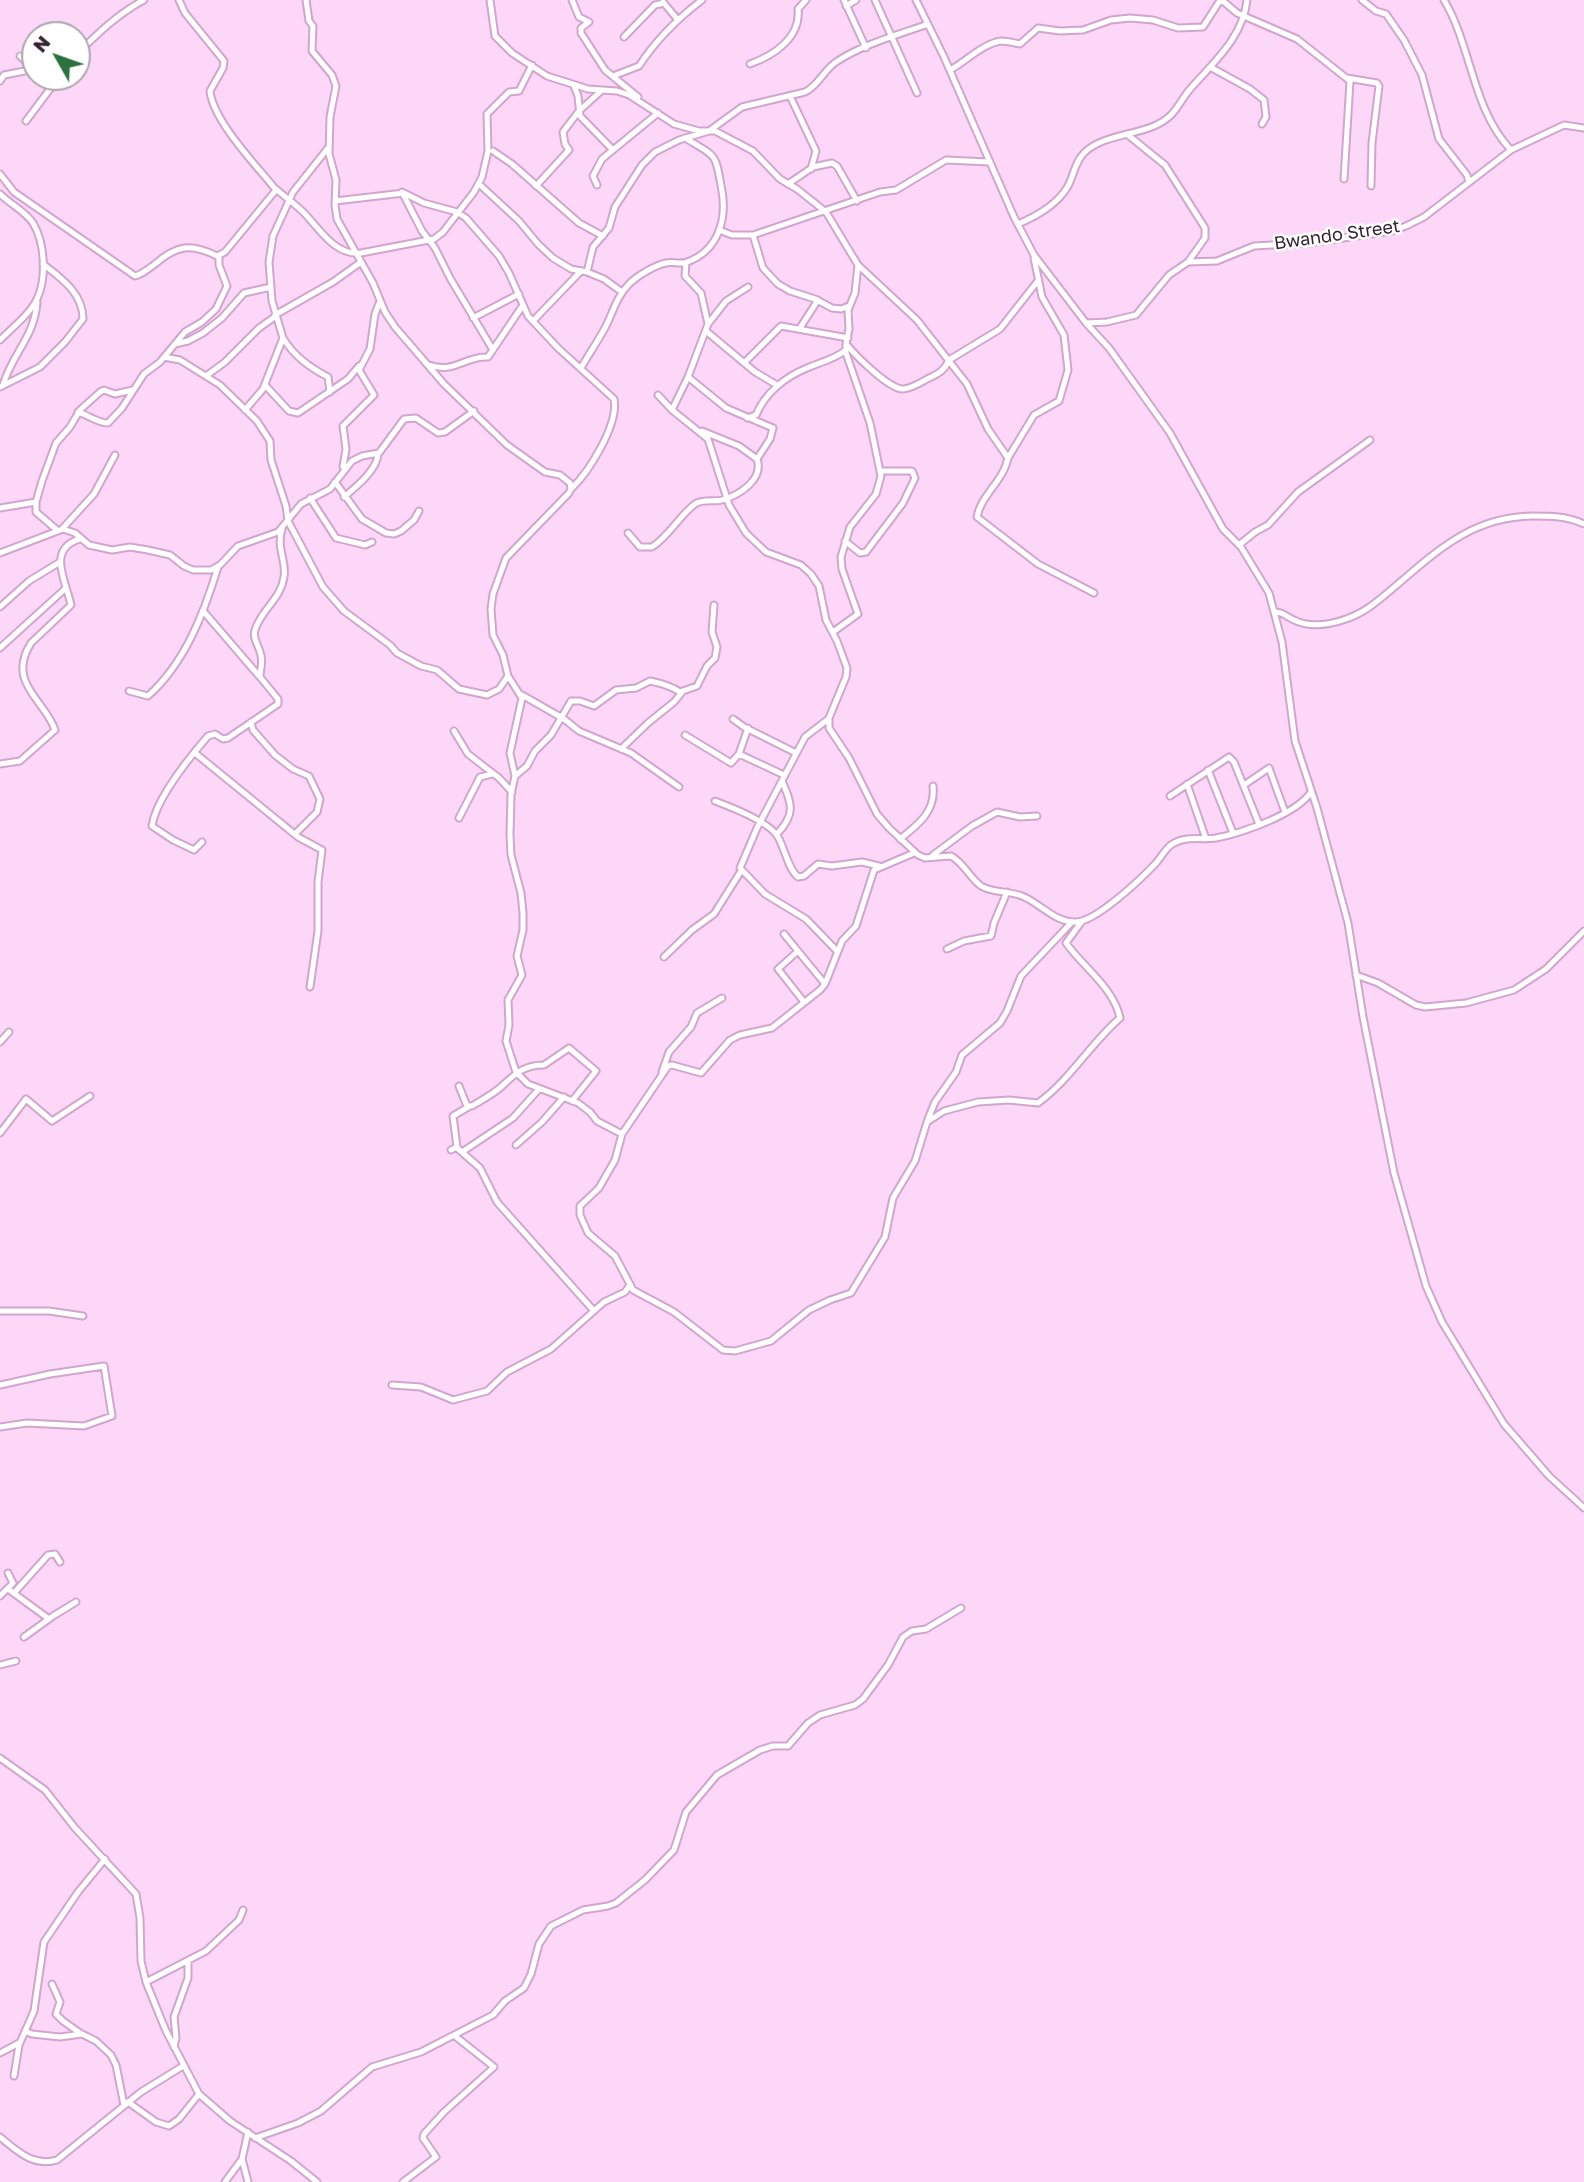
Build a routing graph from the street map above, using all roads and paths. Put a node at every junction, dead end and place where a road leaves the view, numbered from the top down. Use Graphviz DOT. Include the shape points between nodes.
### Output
graph roads {
  1 [pos="144,0"];
  2 [pos="179,0"];
  3 [pos="306,0"];
  4 [pos="490,0"];
  5 [pos="572,0"];
  6 [pos="702,0"];
  7 [pos="806,0"];
  8 [pos="856,0"];
  9 [pos="876,0"];
  10 [pos="916,0"];
  11 [pos="1247,0"];
  12 [pos="1363,0"];
  13 [pos="1444,0"];
  14 [pos="662,1"];
  15 [pos="845,3"];
  16 [pos="1244,17"];
  17 [pos="678,20"];
  18 [pos="928,24"];
  19 [pos="624,37"];
  20 [pos="893,37"];
  21 [pos="91,40"];
  22 [pos="866,48"];
  23 [pos="750,64"];
  24 [pos="532,65"];
  25 [pos="1212,68"];
  26 [pos="950,70"];
  27 [pos="21,72"];
  28 [pos="613,76"];
  29 [pos="1347,79"];
  30 [pos="0,81"];
  31 [pos="573,86"];
  32 [pos="49,91"];
  33 [pos="601,91"];
  34 [pos="917,93"];
  35 [pos="790,96"];
  36 [pos="643,102"];
  37 [pos="579,111"];
  38 [pos="658,113"];
  39 [pos="26,121"];
  40 [pos="1262,124"];
  41 [pos="1584,128"];
  42 [pos="709,131"];
  43 [pos="1128,135"];
  44 [pos="685,138"];
  45 [pos="330,145"];
  46 [pos="613,150"];
  47 [pos="1511,150"];
  48 [pos="493,151"];
  49 [pos="989,162"];
  50 [pos="811,169"];
  51 [pos="0,174"];
  52 [pos="1343,179"];
  53 [pos="1469,182"];
  54 [pos="479,184"];
  55 [pos="788,184"];
  56 [pos="597,185"];
  57 [pos="536,186"];
  58 [pos="1371,186"];
  59 [pos="276,190"];
  60 [pos="402,192"];
  61 [pos="0,194"];
  62 [pos="289,200"];
  63 [pos="335,201"];
  64 [pos="857,201"];
  65 [pos="457,212"];
  66 [pos="826,212"];
  67 [pos="1018,225"];
  68 [pos="719,230"];
  69 [pos="753,235"];
  70 [pos="603,236"];
  71 [pos="430,240"];
  72 [pos="356,254"];
  73 [pos="1034,255"];
  74 [pos="219,256"];
  75 [pos="360,262"];
  76 [pos="686,262"];
  77 [pos="1188,262"];
  78 [pos="43,264"];
  79 [pos="858,265"];
  80 [pos="584,271"];
  81 [pos="1037,282"];
  82 [pos="271,287"];
  83 [pos="748,287"];
  84 [pos="622,292"];
  85 [pos="519,295"];
  86 [pos="37,299"];
  87 [pos="818,300"];
  88 [pos="380,301"];
  89 [pos="523,305"];
  90 [pos="849,306"];
  91 [pos="275,316"];
  92 [pos="473,318"];
  93 [pos="533,321"];
  94 [pos="1086,323"];
  95 [pos="708,324"];
  96 [pos="800,328"];
  97 [pos="706,331"];
  98 [pos="283,338"];
  99 [pos="0,340"];
  100 [pos="175,344"];
  101 [pos="846,344"];
  102 [pos="493,350"];
  103 [pos="164,357"];
  104 [pos="949,360"];
  105 [pos="363,362"];
  106 [pos="426,363"];
  107 [pos="744,363"];
  108 [pos="581,368"];
  109 [pos="206,376"];
  110 [pos="688,377"];
  111 [pos="265,384"];
  112 [pos="777,385"];
  113 [pos="2,386"];
  114 [pos="133,390"];
  115 [pos="330,393"];
  116 [pos="658,395"];
  117 [pos="245,410"];
  118 [pos="672,410"];
  119 [pos="474,411"];
  120 [pos="78,412"];
  121 [pos="747,418"];
  122 [pos="700,431"];
  123 [pos="1370,440"];
  124 [pos="378,454"];
  125 [pos="115,455"];
  126 [pos="757,458"];
  127 [pos="1008,458"];
  128 [pos="881,471"];
  129 [pos="342,472"];
  130 [pos="335,482"];
  131 [pos="571,488"];
  132 [pos="344,497"];
  133 [pos="310,498"];
  134 [pos="727,498"];
  135 [pos="36,502"];
  136 [pos="0,509"];
  137 [pos="419,511"];
  138 [pos="288,521"];
  139 [pos="1584,524"];
  140 [pos="60,529"];
  141 [pos="282,529"];
  142 [pos="628,533"];
  143 [pos="80,538"];
  144 [pos="845,541"];
  145 [pos="372,542"];
  146 [pos="1239,545"];
  147 [pos="0,554"];
  148 [pos="60,562"];
  149 [pos="218,567"];
  150 [pos="66,589"];
  151 [pos="1094,593"];
  152 [pos="715,606"];
  153 [pos="0,607"];
  154 [pos="204,612"];
  155 [pos="1275,612"];
  156 [pos="833,632"];
  157 [pos="0,648"];
  158 [pos="508,676"];
  159 [pos="260,677"];
  160 [pos="129,691"];
  161 [pos="682,691"];
  162 [pos="522,695"];
  163 [pos="562,718"];
  164 [pos="829,718"];
  165 [pos="733,719"];
  166 [pos="251,722"];
  167 [pos="748,728"];
  168 [pos="454,732"];
  169 [pos="685,735"];
  170 [pos="621,749"];
  171 [pos="195,753"];
  172 [pos="796,753"];
  173 [pos="739,754"];
  174 [pos="0,764"];
  175 [pos="1208,770"];
  176 [pos="492,774"];
  177 [pos="515,776"];
  178 [pos="783,778"];
  179 [pos="1187,784"];
  180 [pos="1244,785"];
  181 [pos="933,786"];
  182 [pos="679,787"];
  183 [pos="512,792"];
  184 [pos="1311,792"];
  185 [pos="1170,796"];
  186 [pos="715,801"];
  187 [pos="1285,812"];
  188 [pos="1037,816"];
  189 [pos="459,818"];
  190 [pos="760,823"];
  191 [pos="1259,824"];
  192 [pos="1233,833"];
  193 [pos="295,834"];
  194 [pos="777,834"];
  195 [pos="900,839"];
  196 [pos="1206,839"];
  197 [pos="202,842"];
  198 [pos="914,853"];
  199 [pos="931,857"];
  200 [pos="879,866"];
  201 [pos="741,871"];
  202 [pos="1007,892"];
  203 [pos="1082,921"];
  204 [pos="1072,922"];
  205 [pos="1584,931"];
  206 [pos="784,934"];
  207 [pos="947,949"];
  208 [pos="798,951"];
  209 [pos="838,951"];
  210 [pos="664,957"];
  211 [pos="1356,975"];
  212 [pos="825,984"];
  213 [pos="310,987"];
  214 [pos="722,998"];
  215 [pos="804,1002"];
  216 [pos="9,1032"];
  217 [pos="0,1042"];
  218 [pos="516,1072"];
  219 [pos="662,1075"];
  220 [pos="458,1086"];
  221 [pos="539,1089"];
  222 [pos="90,1096"];
  223 [pos="564,1097"];
  224 [pos="572,1101"];
  225 [pos="470,1106"];
  226 [pos="927,1122"];
  227 [pos="0,1133"];
  228 [pos="622,1134"];
  229 [pos="516,1145"];
  230 [pos="456,1149"];
  231 [pos="630,1285"];
  232 [pos="0,1311"];
  233 [pos="594,1311"];
  234 [pos="83,1316"];
  235 [pos="0,1385"];
  236 [pos="392,1385"];
  237 [pos="0,1427"];
  238 [pos="1584,1508"];
  239 [pos="60,1562"];
  240 [pos="8,1573"];
  241 [pos="3,1592"];
  242 [pos="14,1593"];
  243 [pos="76,1602"];
  244 [pos="961,1608"];
  245 [pos="48,1619"];
  246 [pos="24,1637"];
  247 [pos="16,1661"];
  248 [pos="0,1665"];
  249 [pos="0,1758"];
  250 [pos="105,1859"];
  251 [pos="243,1910"];
  252 [pos="188,1962"];
  253 [pos="146,1982"];
  254 [pos="52,1984"];
  255 [pos="25,2031"];
  256 [pos="82,2034"];
  257 [pos="456,2036"];
  258 [pos="20,2043"];
  259 [pos="174,2048"];
  260 [pos="0,2053"];
  261 [pos="183,2066"];
  262 [pos="14,2076"];
  263 [pos="199,2094"];
  264 [pos="126,2103"];
  265 [pos="248,2132"];
  266 [pos="0,2137"];
  267 [pos="255,2138"];
  268 [pos="242,2159"];
  269 [pos="225,2182"];
  270 [pos="248,2182"];
  271 [pos="317,2182"];
  272 [pos="403,2182"];
  1 -- 21 [label="street"];
  2 -- 59 [label="street" via="224,61 209,91 216,110"];
  3 -- 45 [label="street" via="313,26 312,51 336,83"];
  4 -- 24 [label="street" via="495,36"];
  5 -- 28 [label="street" via="579,17 589,22 581,33"];
  6 -- 17 [label="street"];
  7 -- 23 [label="street" via="789,40"];
  8 -- 15 [label="street"];
  9 -- 20 [label="street"];
  10 -- 18 [label="street"];
  11 -- 16 [label="street"];
  12 -- 53 [label="street" via="1386,13 1404,40 1428,91 1439,139"];
  13 -- 47 [label="street" via="1485,114"];
  14 -- 17 [label="street"];
  14 -- 19 [label="street"];
  15 -- 22 [label="street"];
  16 -- 25 [label="street"];
  16 -- 26 [label="street" via="1223,1 1203,27 1178,28 1130,18 1083,30 1038,28 1020,44 990,43"];
  16 -- 29 [label="street" via="1297,39"];
  17 -- 28 [label="street" via="639,66"];
  18 -- 20 [label="street"];
  18 -- 26 [label="street"];
  20 -- 22 [label="street"];
  20 -- 34 [label="street"];
  22 -- 35 [label="street" via="831,66 810,90"];
  24 -- 33 [label="street" via="548,77"];
  24 -- 54 [label="street" via="519,90 509,92 487,114 488,151"];
  25 -- 40 [label="street" via="1264,100"];
  25 -- 43 [label="street" via="1170,116"];
  26 -- 49 [label="street"];
  27 -- 30 [label="street" via="4,75"];
  28 -- 36 [label="street"];
  29 -- 52 [label="street" via="1351,90"];
  29 -- 58 [label="street" via="1369,80 1379,86"];
  31 -- 37 [label="street"];
  32 -- 39 [label="street"];
  33 -- 36 [label="street" via="620,92"];
  33 -- 37 [label="street"];
  35 -- 42 [label="street" via="742,107"];
  35 -- 50 [label="street" via="816,151"];
  36 -- 38 [label="street"];
  37 -- 46 [label="street"];
  37 -- 57 [label="street" via="562,133 569,150"];
  38 -- 42 [label="street" via="674,124"];
  38 -- 46 [label="street"];
  41 -- 47 [label="street, Bwando Street" via="1564,125"];
  42 -- 44 [label="street"];
  42 -- 55 [label="street" via="753,151"];
  43 -- 67 [label="street" via="1087,150 1067,188 1043,211"];
  43 -- 77 [label="street" via="1170,170 1205,228 1205,238"];
  44 -- 68 [label="street" via="715,158 723,202"];
  44 -- 70 [label="street" via="662,148 642,165"];
  45 -- 62 [label="street"];
  45 -- 63 [label="street"];
  46 -- 56 [label="street" via="596,167"];
  47 -- 53 [label="street, Bwando Street"];
  48 -- 57 [label="street"];
  49 -- 64 [label="street" via="946,160 896,190"];
  49 -- 67 [label="street"];
  50 -- 55 [label="street"];
  50 -- 64 [label="street" via="835,164"];
  51 -- 74 [label="street" via="12,190 135,276 186,247"];
  53 -- 77 [label="street, Bwando Street" via="1424,218 1392,231 1254,246 1217,261"];
  54 -- 65 [label="street"];
  54 -- 80 [label="street" via="548,254 570,269"];
  55 -- 66 [label="street"];
  57 -- 70 [label="street" via="579,223"];
  59 -- 62 [label="street"];
  59 -- 74 [label="street"];
  60 -- 63 [label="street"];
  60 -- 65 [label="street"];
  60 -- 71 [label="street"];
  61 -- 78 [label="street" via="32,221 43,249"];
  62 -- 72 [label="street" via="328,239"];
  62 -- 82 [label="street" via="270,248"];
  63 -- 72 [label="street" via="337,219"];
  64 -- 66 [label="street"];
  65 -- 71 [label="street" via="443,232"];
  65 -- 85 [label="street" via="491,245"];
  66 -- 69 [label="street"];
  66 -- 79 [label="street"];
  67 -- 73 [label="street"];
  68 -- 69 [label="street"];
  68 -- 76 [label="street" via="711,245"];
  69 -- 87 [label="street" via="762,267 772,278 790,291"];
  70 -- 80 [label="street" via="594,245"];
  71 -- 72 [label="street"];
  71 -- 92 [label="street"];
  72 -- 75 [label="street"];
  73 -- 81 [label="street"];
  73 -- 94 [label="street"];
  74 -- 100 [label="street" via="227,286 224,296 211,314"];
  75 -- 88 [label="street"];
  75 -- 91 [label="street"];
  76 -- 84 [label="street" via="657,267"];
  76 -- 95 [label="street" via="686,278 702,294"];
  77 -- 94 [label="street" via="1169,275 1136,315"];
  78 -- 86 [label="street"];
  78 -- 113 [label="street" via="71,287 83,319 40,367"];
  79 -- 90 [label="street"];
  79 -- 104 [label="street" via="911,314"];
  80 -- 84 [label="street"];
  80 -- 93 [label="street"];
  81 -- 104 [label="street" via="1000,329"];
  81 -- 127 [label="street" via="1063,331 1068,371 1059,401 1034,415"];
  82 -- 91 [label="street"];
  82 -- 100 [label="street" via="244,293 203,333"];
  83 -- 95 [label="street" via="726,302"];
  84 -- 108 [label="street"];
  85 -- 89 [label="street"];
  85 -- 92 [label="street"];
  86 -- 99 [label="street"];
  86 -- 113 [label="street" via="31,331"];
  87 -- 90 [label="street" via="836,309"];
  87 -- 96 [label="street"];
  88 -- 105 [label="street"];
  88 -- 106 [label="street"];
  89 -- 93 [label="street"];
  89 -- 102 [label="street"];
  90 -- 101 [label="street"];
  91 -- 98 [label="street"];
  91 -- 109 [label="street"];
  92 -- 102 [label="street"];
  93 -- 108 [label="street"];
  94 -- 146 [label="street" via="1170,433 1223,528"];
  95 -- 97 [label="street"];
  96 -- 101 [label="street"];
  96 -- 107 [label="street" via="777,328"];
  97 -- 107 [label="street"];
  97 -- 110 [label="street"];
  98 -- 111 [label="street"];
  98 -- 115 [label="street" via="302,361 328,377"];
  100 -- 103 [label="street"];
  101 -- 104 [label="street" via="890,385 900,388 934,376"];
  101 -- 112 [label="street" via="828,362"];
  101 -- 128 [label="street"];
  102 -- 106 [label="street" via="488,357 443,369"];
  103 -- 109 [label="street" via="180,360"];
  103 -- 114 [label="street" via="144,373"];
  104 -- 127 [label="street"];
  105 -- 115 [label="street"];
  105 -- 129 [label="street" via="359,372 374,393 343,427"];
  106 -- 119 [label="street"];
  107 -- 112 [label="street"];
  108 -- 131 [label="street" via="615,404 594,460"];
  109 -- 117 [label="street"];
  110 -- 118 [label="street"];
  110 -- 121 [label="street" via="726,408"];
  111 -- 115 [label="street" via="295,413"];
  111 -- 117 [label="street"];
  112 -- 121 [label="street" via="756,415"];
  114 -- 120 [label="street" via="115,394 103,390"];
  114 -- 120 [label="street" via="108,423"];
  116 -- 118 [label="street"];
  117 -- 138 [label="street" via="270,441"];
  118 -- 122 [label="street"];
  119 -- 124 [label="street" via="438,433 416,418 406,418"];
  119 -- 131 [label="street" via="511,449 545,472 560,475"];
  120 -- 135 [label="street" via="54,447"];
  121 -- 126 [label="street" via="773,429"];
  122 -- 126 [label="street"];
  122 -- 134 [label="street" via="708,439"];
  123 -- 146 [label="street" via="1298,492 1268,525"];
  124 -- 129 [label="street" via="356,458"];
  124 -- 132 [label="street" via="371,470"];
  125 -- 140 [label="street" via="94,494"];
  126 -- 134 [label="street" via="756,477"];
  127 -- 151 [label="street" via="976,517 1038,565"];
  128 -- 144 [label="street" via="879,489"];
  128 -- 144 [label="street" via="912,471 915,478 903,503 866,552 860,553"];
  129 -- 130 [label="street"];
  130 -- 132 [label="street"];
  130 -- 133 [label="street" via="328,491"];
  131 -- 158 [label="street" via="506,558 497,580 492,629"];
  132 -- 137 [label="street" via="362,519 390,534 412,522"];
  133 -- 138 [label="street"];
  133 -- 145 [label="street" via="338,540"];
  134 -- 142 [label="street" via="697,503 652,547 640,547"];
  134 -- 156 [label="street" via="738,523 761,548 811,574 820,587"];
  135 -- 136 [label="street"];
  135 -- 140 [label="street" via="37,514"];
  138 -- 141 [label="street"];
  138 -- 158 [label="street" via="329,596 397,653 437,670 459,689 484,695 496,691"];
  139 -- 155 [label="street" via="1566,517 1498,518 1456,537 1372,607 1347,619 1319,625"];
  140 -- 143 [label="street"];
  140 -- 147 [label="street"];
  141 -- 149 [label="street" via="238,546"];
  141 -- 159 [label="street" via="279,544 284,581 254,632 262,657"];
  143 -- 148 [label="street" via="66,547"];
  143 -- 149 [label="street" via="110,549 130,547 168,554 193,569"];
  144 -- 156 [label="street" via="841,565 858,612"];
  146 -- 155 [label="street" via="1269,593"];
  148 -- 150 [label="street"];
  148 -- 153 [label="street" via="29,580"];
  149 -- 154 [label="street"];
  150 -- 157 [label="street"];
  150 -- 174 [label="street" via="71,605 31,643 24,663 31,695 55,730 20,761"];
  152 -- 161 [label="street" via="715,658 698,685"];
  154 -- 159 [label="street"];
  154 -- 160 [label="street" via="176,662 150,695"];
  155 -- 184 [label="street" via="1295,741"];
  156 -- 164 [label="street" via="847,671"];
  158 -- 162 [label="street"];
  159 -- 166 [label="street" via="279,703"];
  161 -- 163 [label="street" via="648,681 616,690 594,706 571,701"];
  161 -- 170 [label="street"];
  162 -- 163 [label="street"];
  162 -- 177 [label="street" via="510,756"];
  163 -- 170 [label="street" via="579,732"];
  163 -- 177 [label="street"];
  164 -- 172 [label="street" via="807,734"];
  164 -- 195 [label="street" via="830,731 874,809"];
  165 -- 167 [label="street"];
  166 -- 171 [label="street" via="226,738 209,735"];
  166 -- 193 [label="street" via="275,755 309,776 320,799 317,812"];
  167 -- 172 [label="street"];
  167 -- 173 [label="street"];
  168 -- 176 [label="street" via="468,754"];
  169 -- 173 [label="street" via="729,762"];
  170 -- 182 [label="street"];
  171 -- 193 [label="street"];
  171 -- 197 [label="street" via="161,802 152,826 194,850"];
  172 -- 178 [label="street"];
  173 -- 178 [label="street"];
  175 -- 179 [label="street"];
  175 -- 180 [label="street" via="1229,757"];
  175 -- 192 [label="street"];
  176 -- 183 [label="street"];
  176 -- 189 [label="street" via="480,777"];
  177 -- 183 [label="street"];
  178 -- 190 [label="street"];
  178 -- 194 [label="street" via="791,810"];
  179 -- 185 [label="street"];
  179 -- 196 [label="street"];
  180 -- 187 [label="street" via="1269,768"];
  180 -- 191 [label="street"];
  181 -- 195 [label="street" via="926,816"];
  183 -- 218 [label="street" via="510,850 521,893 523,922 517,951 523,975 509,998 506,1039"];
  184 -- 187 [label="street"];
  184 -- 211 [label="street" via="1348,923"];
  186 -- 190 [label="street"];
  187 -- 191 [label="street"];
  188 -- 199 [label="street" via="997,812"];
  190 -- 194 [label="street"];
  190 -- 201 [label="street"];
  191 -- 192 [label="street"];
  192 -- 196 [label="street"];
  193 -- 213 [label="street" via="322,851"];
  194 -- 200 [label="street" via="798,877 818,864"];
  195 -- 198 [label="street"];
  196 -- 203 [label="street" via="1171,844 1127,890"];
  198 -- 199 [label="street"];
  198 -- 200 [label="street"];
  199 -- 202 [label="street" via="954,857 981,886"];
  200 -- 209 [label="street" via="856,926"];
  201 -- 209 [label="street" via="765,894 804,918"];
  201 -- 210 [label="street" via="715,914"];
  202 -- 204 [label="street"];
  202 -- 207 [label="street" via="991,936"];
  203 -- 204 [label="street"];
  203 -- 226 [label="street" via="1066,943 1101,983 1120,1018 1062,1083 1038,1102 978,1102 944,1111"];
  204 -- 226 [label="street" via="1021,976 1000,1023 963,1052"];
  205 -- 211 [label="street" via="1546,969 1516,989 1466,1003 1416,1005"];
  206 -- 208 [label="street"];
  208 -- 212 [label="street"];
  208 -- 215 [label="street" via="778,969"];
  209 -- 212 [label="street"];
  211 -- 238 [label="street" via="1396,1185 1426,1286 1442,1322 1504,1424"];
  212 -- 215 [label="street"];
  214 -- 219 [label="street" via="697,1013 667,1055"];
  215 -- 219 [label="street" via="766,1031 730,1040 701,1073 670,1065"];
  216 -- 217 [label="street"];
  218 -- 221 [label="street"];
  218 -- 224 [label="street" via="535,1064 542,1066 570,1048 596,1071"];
  218 -- 225 [label="street"];
  219 -- 228 [label="street"];
  220 -- 225 [label="street"];
  221 -- 223 [label="street"];
  221 -- 230 [label="street" via="513,1118"];
  222 -- 227 [label="street" via="52,1121 25,1099"];
  223 -- 224 [label="street"];
  223 -- 229 [label="street"];
  224 -- 228 [label="street"];
  225 -- 230 [label="street" via="453,1116"];
  226 -- 231 [label="street" via="915,1161 893,1198 885,1237 852,1293 809,1310 774,1340 723,1350"];
  228 -- 231 [label="street" via="615,1160 579,1211 588,1233 619,1261"];
  230 -- 233 [label="street" via="480,1168 497,1202"];
  231 -- 233 [label="street"];
  232 -- 234 [label="street"];
  233 -- 236 [label="street" via="551,1349 507,1372 485,1392 453,1400 421,1387"];
  235 -- 237 [label="street" via="104,1366 112,1416 83,1426 38,1423"];
  239 -- 242 [label="street" via="55,1554 48,1555"];
  240 -- 241 [label="street" via="13,1581"];
  241 -- 242 [label="street"];
  242 -- 245 [label="street"];
  243 -- 245 [label="street"];
  244 -- 257 [label="street" via="926,1629 903,1636 859,1702 808,1723 790,1744 760,1750 717,1775 686,1812 674,1850 645,1880 612,1905 583,1910 553,1925 539,1944 524,1988 489,2017"];
  245 -- 246 [label="street"];
  247 -- 248 [label="street"];
  249 -- 250 [label="street" via="43,1788"];
  250 -- 253 [label="street" via="136,1894"];
  250 -- 255 [label="street" via="44,1942 34,2011"];
  251 -- 252 [label="street" via="239,1920"];
  252 -- 253 [label="street"];
  252 -- 259 [label="street" via="188,1978 174,2017"];
  253 -- 259 [label="street"];
  254 -- 256 [label="street" via="60,2002 58,2016"];
  255 -- 256 [label="street" via="60,2037"];
  255 -- 258 [label="street"];
  256 -- 264 [label="street" via="111,2055"];
  257 -- 267 [label="street" via="372,2067 321,2111"];
  257 -- 272 [label="street" via="494,2067 424,2134 436,2157"];
  258 -- 260 [label="street"];
  258 -- 262 [label="street"];
  259 -- 261 [label="street"];
  261 -- 263 [label="street"];
  261 -- 264 [label="street"];
  263 -- 264 [label="street" via="169,2126"];
  263 -- 265 [label="street"];
  264 -- 266 [label="street" via="65,2155 47,2163 28,2159"];
  265 -- 267 [label="street"];
  265 -- 268 [label="street"];
  267 -- 271 [label="street"];
  268 -- 269 [label="street"];
  268 -- 270 [label="street"];
}
